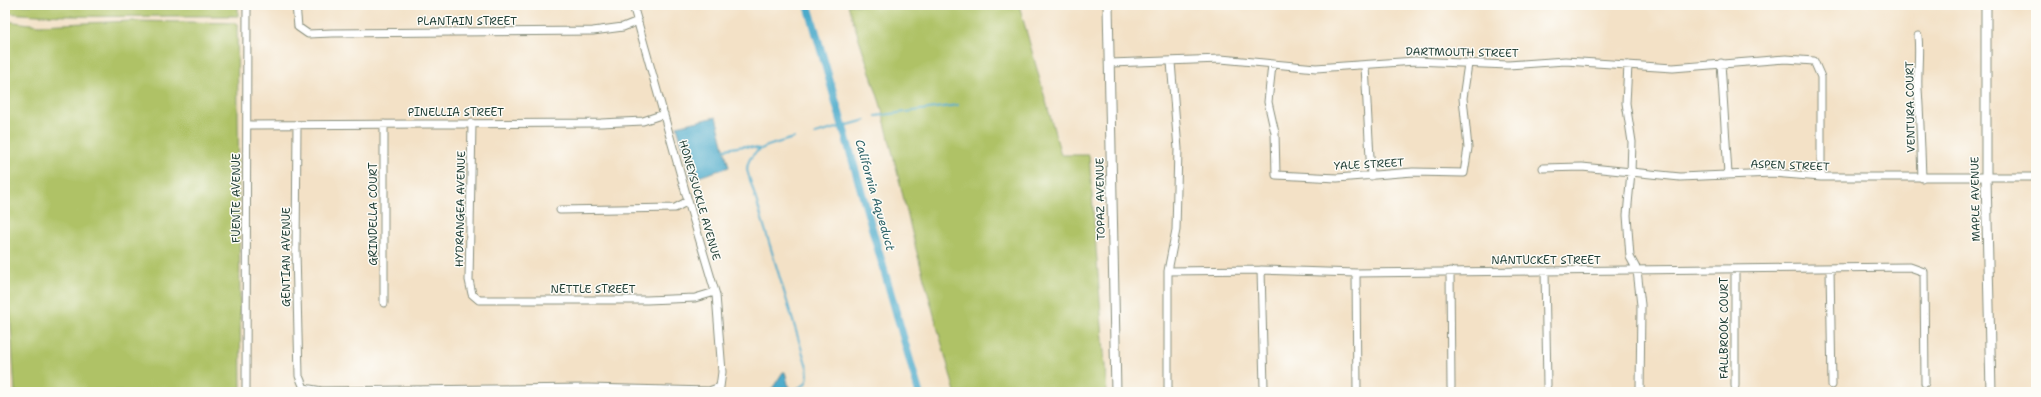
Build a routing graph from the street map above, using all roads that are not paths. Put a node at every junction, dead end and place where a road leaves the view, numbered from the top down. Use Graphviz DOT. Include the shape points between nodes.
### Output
graph roads {
  1 [pos="247,5"];
  2 [pos="296,5"];
  3 [pos="633,5"];
  4 [pos="1108,5"];
  5 [pos="1986,5"];
  6 [pos="638,21"];
  7 [pos="1918,36"];
  8 [pos="1172,62"];
  9 [pos="1110,63"];
  10 [pos="1721,63"];
  11 [pos="1468,64"];
  12 [pos="1272,65"];
  13 [pos="1628,65"];
  14 [pos="1365,66"];
  15 [pos="664,114"];
  16 [pos="472,123"];
  17 [pos="384,124"];
  18 [pos="248,125"];
  19 [pos="297,125"];
  20 [pos="1543,168"];
  21 [pos="1632,172"];
  22 [pos="1728,174"];
  23 [pos="1371,176"];
  24 [pos="1821,177"];
  25 [pos="1986,177"];
  26 [pos="2036,177"];
  27 [pos="1922,178"];
  28 [pos="688,201"];
  29 [pos="560,210"];
  30 [pos="1735,269"];
  31 [pos="1830,269"];
  32 [pos="1262,270"];
  33 [pos="1638,270"];
  34 [pos="1168,271"];
  35 [pos="1450,271"];
  36 [pos="1545,271"];
  37 [pos="1356,273"];
  38 [pos="715,292"];
  39 [pos="472,294"];
  40 [pos="384,303"];
  41 [pos="1925,383"];
  42 [pos="1547,385"];
  43 [pos="1832,385"];
  44 [pos="1735,386"];
  45 [pos="1168,387"];
  46 [pos="1451,387"];
  47 [pos="1264,388"];
  48 [pos="588,390"];
  49 [pos="246,392"];
  50 [pos="1116,392"];
  51 [pos="1357,392"];
  52 [pos="1640,392"];
  53 [pos="1991,392"];
  1 -- 18 [label="street, FUENTE AVENUE"];
  2 -- 6 [label="street, PLANTAIN STREET" via="298,27 308,34 593,31 623,27"];
  3 -- 6 [label="street, HONEYSUCKLE AVENUE"];
  4 -- 9 [label="street, TOPAZ AVENUE"];
  5 -- 25 [label="street, MAPLE AVENUE"];
  6 -- 15 [label="street, HONEYSUCKLE AVENUE"];
  7 -- 27 [label="street, VENTURA COURT"];
  8 -- 9 [label="street, DARTMOUTH STREET"];
  8 -- 12 [label="street, DARTMOUTH STREET" via="1221,60"];
  8 -- 34 [label="street" via="1178,149 1176,230"];
  9 -- 50 [label="street, TOPAZ AVENUE"];
  10 -- 13 [label="street, DARTMOUTH STREET" via="1673,68"];
  10 -- 22 [label="street"];
  10 -- 24 [label="street, DARTMOUTH STREET" via="1786,59 1814,61 1821,77"];
  11 -- 13 [label="street, DARTMOUTH STREET" via="1508,65 1566,61"];
  11 -- 14 [label="street, DARTMOUTH STREET" via="1415,61"];
  11 -- 23 [label="street, YALE STREET" via="1463,98 1468,148 1464,173 1413,172"];
  12 -- 14 [label="street, DARTMOUTH STREET" via="1316,68"];
  12 -- 23 [label="street, YALE STREET" via="1268,102 1275,133 1276,175 1337,178"];
  13 -- 21 [label="street" via="1626,103 1632,142"];
  14 -- 23 [label="street"];
  15 -- 16 [label="street, PINELLIA STREET" via="643,120 601,123"];
  15 -- 28 [label="street, HONEYSUCKLE AVENUE"];
  16 -- 17 [label="street, PINELLIA STREET"];
  16 -- 39 [label="street, HYDRANGEA AVENUE" via="469,280"];
  17 -- 19 [label="street, PINELLIA STREET"];
  17 -- 40 [label="street, GRINDELLA COURT"];
  18 -- 19 [label="street, PINELLIA STREET"];
  18 -- 49 [label="street, FUENTE AVENUE"];
  19 -- 48 [label="street, GENTIAN AVENUE" via="296,251 299,376 304,388 322,391"];
  20 -- 21 [label="street, ASPEN STREET" via="1582,167"];
  21 -- 22 [label="street, ASPEN STREET" via="1680,177"];
  21 -- 33 [label="street" via="1627,215 1630,257"];
  22 -- 24 [label="street, ASPEN STREET" via="1772,173"];
  24 -- 27 [label="street, ASPEN STREET"];
  25 -- 26 [label="street, ASPEN STREET"];
  25 -- 27 [label="street, ASPEN STREET"];
  25 -- 53 [label="street, MAPLE AVENUE"];
  28 -- 29 [label="street" via="675,208"];
  28 -- 38 [label="street, HONEYSUCKLE AVENUE"];
  30 -- 31 [label="street, NANTUCKET STREET"];
  30 -- 33 [label="street, NANTUCKET STREET"];
  30 -- 44 [label="street, FALLBROOK COURT"];
  31 -- 41 [label="street, NANTUCKET STREET" via="1910,267 1924,272"];
  31 -- 43 [label="street"];
  32 -- 34 [label="street, NANTUCKET STREET"];
  32 -- 37 [label="street, NANTUCKET STREET"];
  32 -- 47 [label="street"];
  33 -- 36 [label="street, NANTUCKET STREET"];
  33 -- 52 [label="street" via="1641,305"];
  34 -- 45 [label="street"];
  35 -- 36 [label="street, NANTUCKET STREET"];
  35 -- 37 [label="street, NANTUCKET STREET"];
  35 -- 46 [label="street"];
  36 -- 42 [label="street"];
  37 -- 51 [label="street"];
  38 -- 39 [label="street, NETTLE STREET" via="695,298 647,300 479,300"];
  38 -- 48 [label="street, HONEYSUCKLE AVENUE" via="722,372 720,387 709,391"];
}
